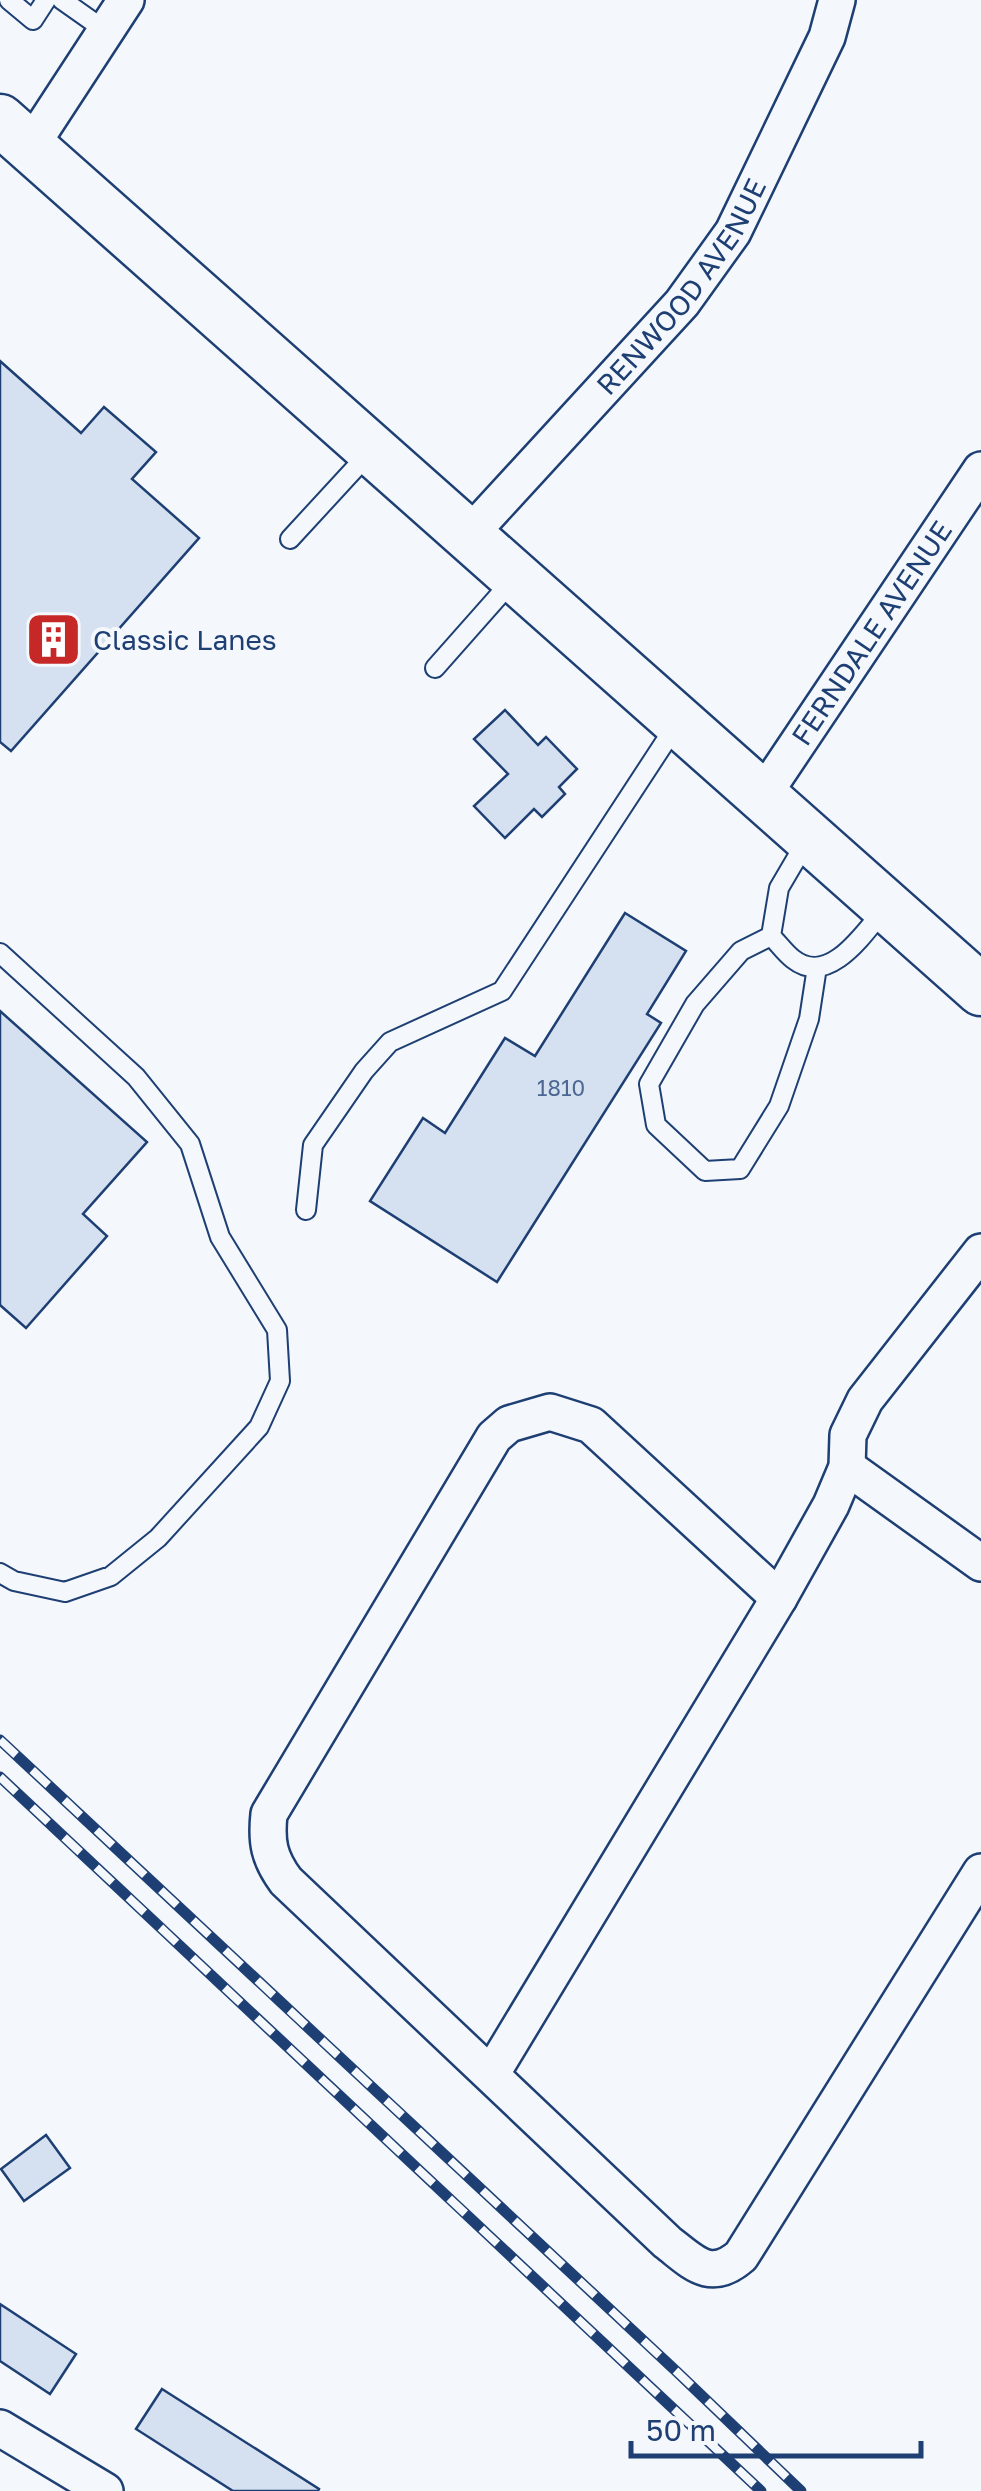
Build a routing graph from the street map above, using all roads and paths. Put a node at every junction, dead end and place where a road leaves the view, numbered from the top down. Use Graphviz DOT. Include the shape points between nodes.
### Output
graph roads {
  1 [pos="8,0"];
  2 [pos="46,0"];
  3 [pos="62,0"];
  4 [pos="126,0"];
  5 [pos="836,0"];
  6 [pos="106,31"];
  7 [pos="8,130"];
  8 [pos="372,450"];
  9 [pos="981,470"];
  10 [pos="469,535"];
  11 [pos="290,539"];
  12 [pos="515,577"];
  13 [pos="436,668"];
  14 [pos="678,722"];
  15 [pos="763,795"];
  16 [pos="809,837"];
  17 [pos="887,906"];
  18 [pos="772,936"];
  19 [pos="0,953"];
  20 [pos="817,967"];
  21 [pos="981,990"];
  22 [pos="306,1210"];
  23 [pos="981,1252"];
  24 [pos="847,1467"];
  25 [pos="978,1554"];
  26 [pos="0,1573"];
  27 [pos="778,1598"];
  28 [pos="981,1872"];
  29 [pos="492,2073"];
  30 [pos="0,2428"];
  31 [pos="104,2491"];
  1 -- 2 [label="lane" via="33,20"];
  3 -- 6 [label="lane"];
  4 -- 6 [label="street"];
  5 -- 10 [label="street, RENWOOD AVENUE" via="827,36 734,232 682,303"];
  6 -- 7 [label="street"];
  7 -- 8 [label="main road"];
  8 -- 10 [label="main road"];
  8 -- 11 [label="lane"];
  9 -- 15 [label="street, FERNDALE AVENUE"];
  10 -- 12 [label="main road"];
  12 -- 13 [label="lane"];
  12 -- 14 [label="main road"];
  14 -- 15 [label="main road"];
  14 -- 22 [label="lane" via="502,991 390,1042 364,1071 312,1145"];
  15 -- 16 [label="main road"];
  16 -- 17 [label="main road"];
  16 -- 18 [label="lane" via="780,888"];
  17 -- 20 [label="lane" via="839,960"];
  17 -- 21 [label="main road"];
  18 -- 20 [label="lane" via="796,962"];
  18 -- 20 [label="lane" via="741,951 695,1004 649,1084 656,1126 705,1171 740,1169 778,1106 809,1019"];
  19 -- 26 [label="lane" via="136,1077 190,1144 220,1238 277,1330 280,1381 259,1427 158,1538 111,1576 65,1592"];
  23 -- 24 [label="street" via="865,1400 848,1435"];
  24 -- 25 [label="street"];
  24 -- 27 [label="street"];
  27 -- 29 [label="street"];
  27 -- 29 [label="street" via="590,1425 550,1412 509,1424 494,1437 269,1814 266,1838 286,1881"];
  28 -- 29 [label="street" via="728,2268 696,2265 666,2242"];
  30 -- 31 [label="street"];
}
